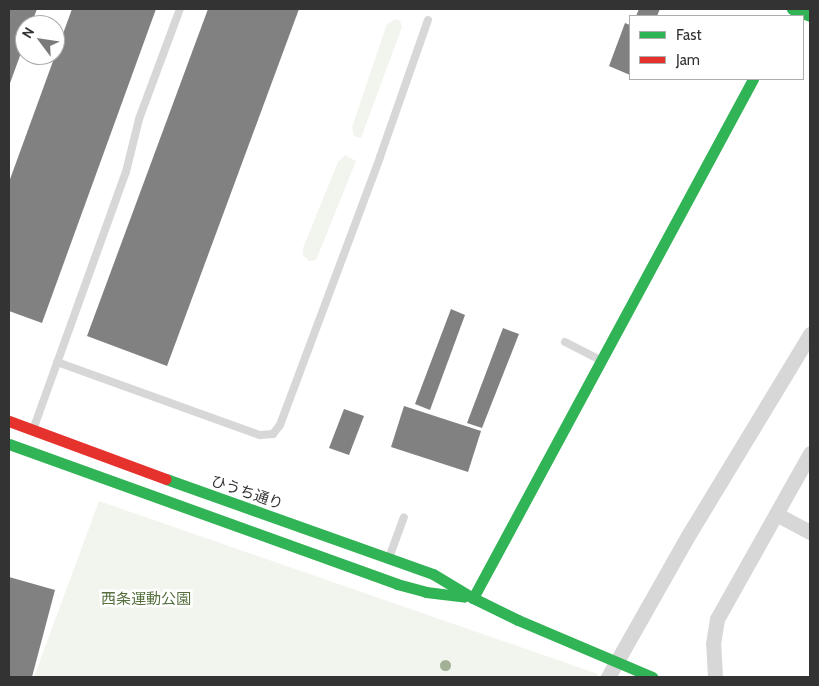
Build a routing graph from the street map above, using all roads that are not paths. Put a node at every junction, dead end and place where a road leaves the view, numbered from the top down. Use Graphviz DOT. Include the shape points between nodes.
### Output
graph roads {
  1 [pos="180,9"];
  2 [pos="792,9"];
  3 [pos="810,16"];
  4 [pos="428,20"];
  5 [pos="752,80"];
  6 [pos="810,334"];
  7 [pos="565,342"];
  8 [pos="600,360"];
  9 [pos="57,362"];
  10 [pos="9,421"];
  11 [pos="29,440"];
  12 [pos="9,444"];
  13 [pos="810,453"];
  14 [pos="776,514"];
  15 [pos="404,517"];
  16 [pos="810,532"];
  17 [pos="389,557"];
  18 [pos="473,598"];
  19 [pos="616,663"];
  20 [pos="608,677"];
  21 [pos="652,677"];
  22 [pos="716,677"];
  1 -- 9 [label="lane" via="139,118 126,172"];
  2 -- 3 [label="street"];
  4 -- 9 [label="lane" via="380,157 283,416 273,434 260,435"];
  5 -- 8 [label="street"];
  6 -- 19 [label="street"];
  7 -- 8 [label="lane"];
  8 -- 18 [label="street"];
  9 -- 11 [label="lane"];
  10 -- 11 [label="street, ひうち通り"];
  11 -- 12 [label="street, ひうち通り"];
  11 -- 17 [label="street, ひうち通り"];
  11 -- 18 [label="street, ひうち通り" via="137,492 397,584 426,592"];
  13 -- 14 [label="street"];
  14 -- 16 [label="street"];
  14 -- 22 [label="street" via="717,619 713,644"];
  15 -- 17 [label="lane"];
  17 -- 18 [label="street, ひうち通り" via="433,574"];
  18 -- 19 [label="street, ひうち通り"];
  19 -- 20 [label="street"];
  19 -- 21 [label="street, ひうち通り"];
}
